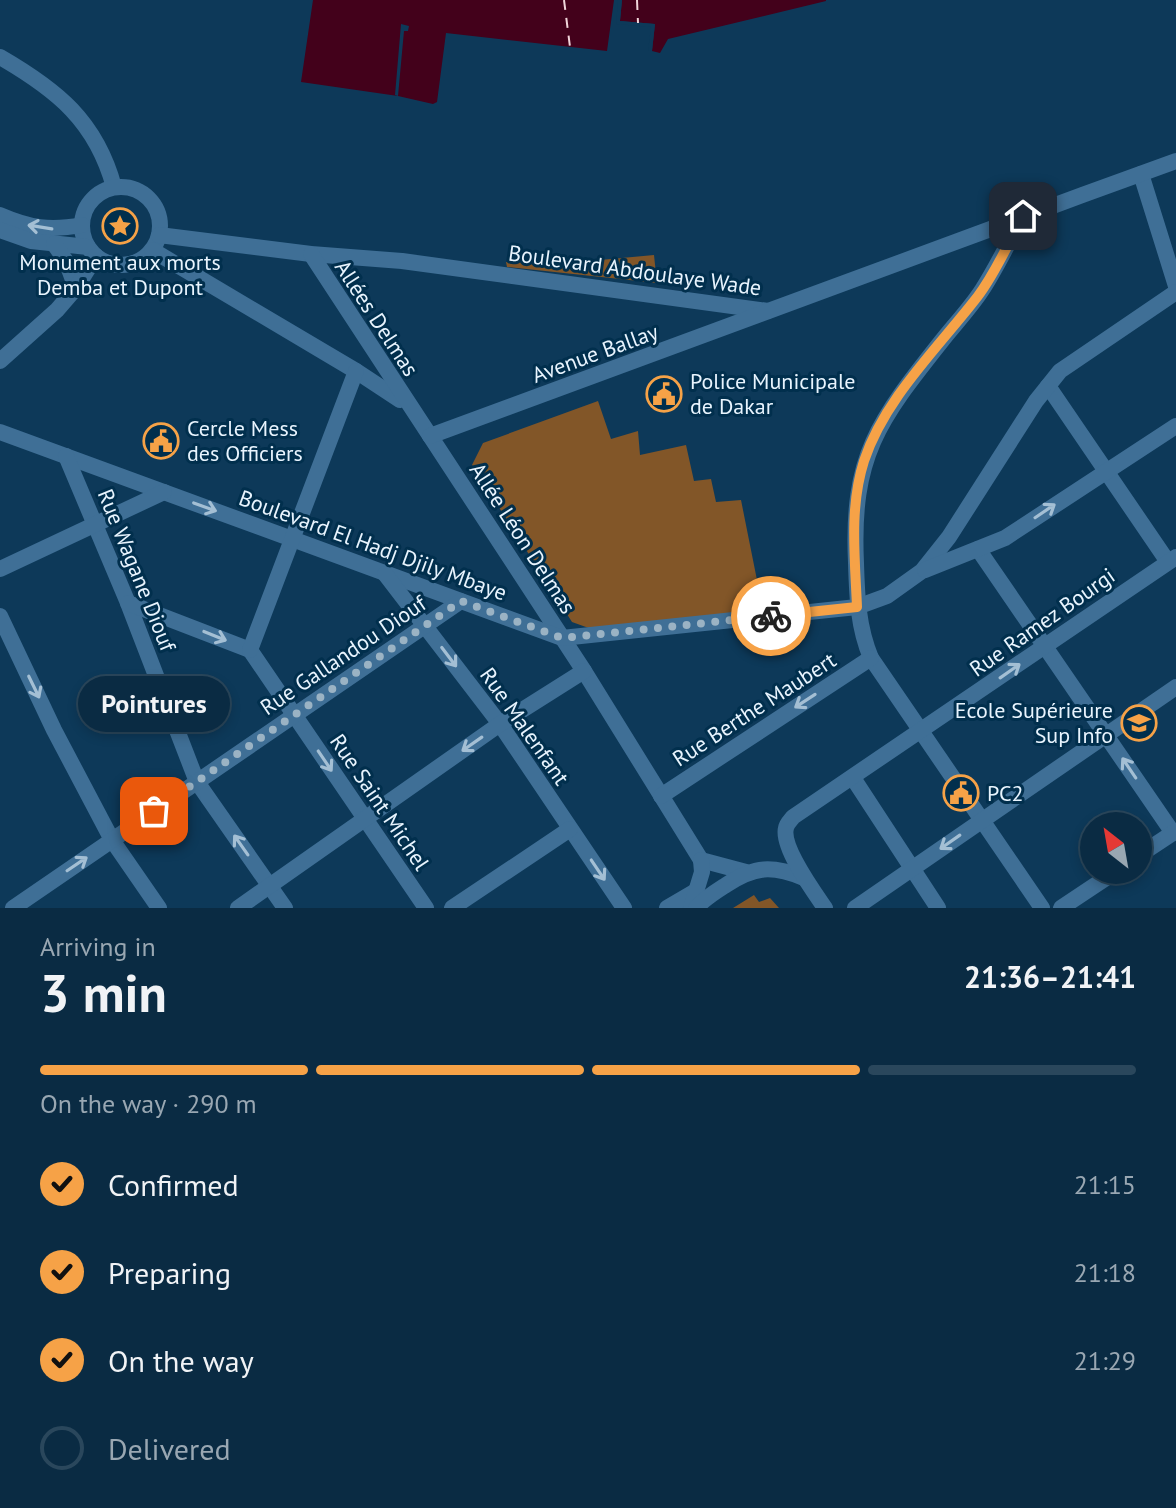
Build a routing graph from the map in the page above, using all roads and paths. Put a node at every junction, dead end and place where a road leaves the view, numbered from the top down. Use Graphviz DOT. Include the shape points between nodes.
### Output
graph roads {
  1 [pos="0,57"];
  2 [pos="1176,161"];
  3 [pos="1141,174"];
  4 [pos="114,187"];
  5 [pos="0,215"];
  6 [pos="1023,216"];
  7 [pos="82,225"];
  8 [pos="0,230"];
  9 [pos="155,242"];
  10 [pos="54,244"];
  11 [pos="92,251"];
  12 [pos="311,254"];
  13 [pos="76,288"];
  14 [pos="1176,289"];
  15 [pos="774,311"];
  16 [pos="0,361"];
  17 [pos="356,371"];
  18 [pos="1048,386"];
  19 [pos="407,405"];
  20 [pos="1176,426"];
  21 [pos="0,432"];
  22 [pos="430,436"];
  23 [pos="66,456"];
  24 [pos="1106,469"];
  25 [pos="164,492"];
  26 [pos="95,525"];
  27 [pos="292,539"];
  28 [pos="978,549"];
  29 [pos="1172,560"];
  30 [pos="0,569"];
  31 [pos="922,571"];
  32 [pos="384,573"];
  33 [pos="461,601"];
  34 [pos="128,603"];
  35 [pos="857,607"];
  36 [pos="0,616"];
  37 [pos="425,625"];
  38 [pos="562,638"];
  39 [pos="1045,647"];
  40 [pos="250,650"];
  41 [pos="871,658"];
  42 [pos="584,671"];
  43 [pos="1176,687"];
  44 [pos="294,715"];
  45 [pos="500,724"];
  46 [pos="921,732"];
  47 [pos="1106,735"];
  48 [pos="853,778"];
  49 [pos="197,782"];
  50 [pos="661,796"];
  51 [pos="365,819"];
  52 [pos="982,820"];
  53 [pos="570,829"];
  54 [pos="1175,832"];
  55 [pos="112,840"];
  56 [pos="1152,847"];
  57 [pos="701,860"];
  58 [pos="912,869"];
  59 [pos="746,872"];
  60 [pos="804,878"];
  61 [pos="1097,884"];
  62 [pos="270,886"];
  63 [pos="694,902"];
  64 [pos="13,908"];
  65 [pos="159,908"];
  66 [pos="238,908"];
  67 [pos="285,908"];
  68 [pos="426,908"];
  69 [pos="452,908"];
  70 [pos="624,908"];
  71 [pos="667,908"];
  72 [pos="825,908"];
  73 [pos="855,908"];
  74 [pos="938,908"];
  75 [pos="1042,908"];
  76 [pos="1061,908"];
  1 -- 4 [label="street" via="81,118 107,160"];
  2 -- 3 [label="street, Boulevard Abdoulaye Wade"];
  3 -- 6 [label="street, Boulevard Abdoulaye Wade"];
  3 -- 14 [label="street"];
  4 -- 7 [label="street" via="88,205"];
  4 -- 9 [label="street" via="133,189 149,199 159,216"];
  7 -- 5 [label="street, one-way" via="38,227"];
  6 -- 15 [label="street, Boulevard Abdoulaye Wade"];
  6 -- 35 [label="street" via="981,292 898,397 864,461 854,525"];
  7 -- 11 [label="street"];
  8 -- 10 [label="street"];
  9 -- 11 [label="street" via="142,259 121,265"];
  9 -- 12 [label="street, Boulevard Abdoulaye Wade"];
  9 -- 17 [label="street"];
  10 -- 11 [label="street"];
  10 -- 13 [label="street"];
  11 -- 13 [label="street"];
  12 -- 15 [label="street, Boulevard Abdoulaye Wade" via="402,261"];
  12 -- 19 [label="street, Allées Delmas"];
  13 -- 16 [label="street"];
  14 -- 18 [label="street, Boulevard El Hadj Djily Mbaye" via="1060,371"];
  15 -- 22 [label="street, Avenue Ballay"];
  17 -- 19 [label="street"];
  17 -- 27 [label="street"];
  18 -- 24 [label="street"];
  18 -- 31 [label="street, Boulevard El Hadj Djily Mbaye"];
  19 -- 22 [label="street, Allée Léon Delmas"];
  20 -- 24 [label="street"];
  21 -- 23 [label="street, Boulevard El Hadj Djily Mbaye"];
  22 -- 38 [label="street, Allée Léon Delmas"];
  23 -- 25 [label="street, Boulevard El Hadj Djily Mbaye"];
  23 -- 26 [label="street, Rue Wagane Diouf"];
  28 -- 24 [label="street, one-way" via="1005,538"];
  24 -- 29 [label="street"];
  25 -- 26 [label="street"];
  25 -- 27 [label="street, Boulevard El Hadj Djily Mbaye, one-way"];
  26 -- 30 [label="street"];
  26 -- 34 [label="street, Rue Wagane Diouf"];
  27 -- 32 [label="street, Boulevard El Hadj Djily Mbaye"];
  27 -- 40 [label="street"];
  28 -- 31 [label="street"];
  28 -- 39 [label="street"];
  29 -- 39 [label="street, Rue Ramez Bourgi"];
  31 -- 35 [label="street, Boulevard El Hadj Djily Mbaye" via="887,596"];
  32 -- 33 [label="street, Boulevard El Hadj Djily Mbaye"];
  32 -- 37 [label="street, Rue Malenfant"];
  33 -- 37 [label="street, Rue Gallandou Diouf"];
  33 -- 38 [label="street, Boulevard El Hadj Djily Mbaye"];
  34 -- 40 [label="street, one-way"];
  34 -- 49 [label="street, Rue Wagane Diouf"];
  35 -- 38 [label="street, Boulevard El Hadj Djily Mbaye"];
  35 -- 41 [label="street"];
  36 -- 55 [label="street, one-way"];
  37 -- 44 [label="street, Rue Gallandou Diouf"];
  37 -- 45 [label="street, Rue Malenfant, one-way"];
  38 -- 42 [label="street, Allée Léon Delmas"];
  46 -- 39 [label="street, Rue Ramez Bourgi, one-way"];
  39 -- 47 [label="street"];
  40 -- 44 [label="street, Rue Saint Michel"];
  41 -- 46 [label="street"];
  41 -- 50 [label="street, Rue Berthe Maubert, one-way"];
  42 -- 45 [label="street"];
  42 -- 50 [label="street, Allée Léon Delmas"];
  43 -- 47 [label="street"];
  44 -- 49 [label="street, Rue Gallandou Diouf"];
  44 -- 51 [label="street, Rue Saint Michel, one-way"];
  45 -- 51 [label="street, one-way"];
  45 -- 53 [label="street, Rue Malenfant"];
  46 -- 48 [label="street, Rue Ramez Bourgi"];
  46 -- 52 [label="street"];
  47 -- 52 [label="street"];
  54 -- 47 [label="street, one-way"];
  48 -- 58 [label="street"];
  48 -- 60 [label="street, Rue Ramez Bourgi" via="793,817 786,828"];
  49 -- 55 [label="street, Rue Gallandou Diouf"];
  62 -- 49 [label="street, Rue Wagane Diouf, one-way"];
  50 -- 57 [label="street, Allée Léon Delmas"];
  51 -- 62 [label="street"];
  51 -- 68 [label="street, Rue Saint Michel"];
  52 -- 58 [label="street, one-way"];
  52 -- 75 [label="street"];
  53 -- 69 [label="street"];
  53 -- 70 [label="street, Rue Malenfant, one-way"];
  54 -- 56 [label="street"];
  64 -- 55 [label="street, Rue Gallandou Diouf, one-way"];
  55 -- 65 [label="street"];
  57 -- 59 [label="street"];
  57 -- 63 [label="street"];
  58 -- 73 [label="street"];
  58 -- 74 [label="street"];
  59 -- 60 [label="street" via="772,869"];
  59 -- 63 [label="street"];
  60 -- 72 [label="street"];
  61 -- 76 [label="street"];
  62 -- 66 [label="street"];
  62 -- 67 [label="street, Rue Wagane Diouf"];
  63 -- 71 [label="street"];
}
